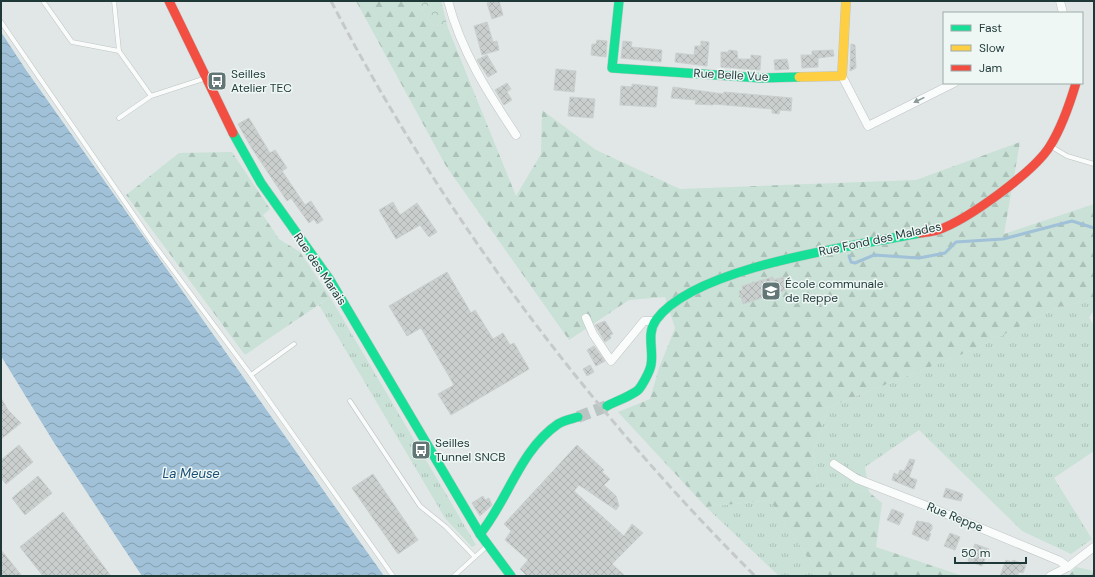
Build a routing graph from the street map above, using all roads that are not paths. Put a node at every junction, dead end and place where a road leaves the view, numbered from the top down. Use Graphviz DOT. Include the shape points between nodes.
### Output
graph roads {
  1 [pos="44,1"];
  2 [pos="114,1"];
  3 [pos="169,1"];
  4 [pos="448,1"];
  5 [pos="619,1"];
  6 [pos="846,1"];
  7 [pos="1060,1"];
  8 [pos="1063,12"];
  9 [pos="1,22"];
  10 [pos="119,51"];
  11 [pos="842,76"];
  12 [pos="205,78"];
  13 [pos="952,84"];
  14 [pos="1076,84"];
  15 [pos="151,96"];
  16 [pos="119,118"];
  17 [pos="516,135"];
  18 [pos="1050,146"];
  19 [pos="1094,164"];
  20 [pos="586,318"];
  21 [pos="655,321"];
  22 [pos="294,344"];
  23 [pos="251,375"];
  24 [pos="350,401"];
  25 [pos="608,406"];
  26 [pos="578,417"];
  27 [pos="834,464"];
  28 [pos="480,534"];
  29 [pos="487,546"];
  30 [pos="1094,547"];
  31 [pos="475,557"];
  32 [pos="1068,567"];
  33 [pos="393,576"];
  34 [pos="454,576"];
  35 [pos="511,576"];
  36 [pos="1050,576"];
  1 -- 10 [label="lane" via="72,42"];
  2 -- 10 [label="lane"];
  3 -- 12 [label="street, Rue des Marais"];
  4 -- 17 [label="street" via="453,20 475,71"];
  5 -- 11 [label="street, Rue Belle Vue" via="612,68 761,78"];
  6 -- 11 [label="street"];
  7 -- 8 [label="street"];
  9 -- 23 [label="lane" via="153,243"];
  10 -- 15 [label="lane"];
  13 -- 11 [label="street, one-way" via="868,126"];
  12 -- 15 [label="lane"];
  12 -- 28 [label="street, Rue des Marais" via="224,118 261,183 330,280"];
  14 -- 18 [label="street, Rue Fond des Malades"];
  15 -- 16 [label="lane"];
  18 -- 19 [label="lane" via="1067,156"];
  18 -- 21 [label="street, Rue Fond des Malades" via="1027,171 973,213 938,230 795,257 728,276 699,288 672,304"];
  20 -- 21 [label="street, Rue Fond des Malades" via="611,361 644,320"];
  21 -- 25 [label="street" via="650,338 651,365 639,390"];
  22 -- 23 [label="lane"];
  23 -- 33 [label="lane"];
  24 -- 31 [label="lane" via="420,506 446,527"];
  26 -- 28 [label="street" via="559,424 543,436 529,454 489,524"];
  27 -- 32 [label="street, Rue Reppe" via="857,479 932,508"];
  28 -- 29 [label="street"];
  29 -- 31 [label="lane"];
  29 -- 35 [label="street"];
  30 -- 32 [label="street"];
  31 -- 34 [label="lane"];
  32 -- 36 [label="street"];
}
